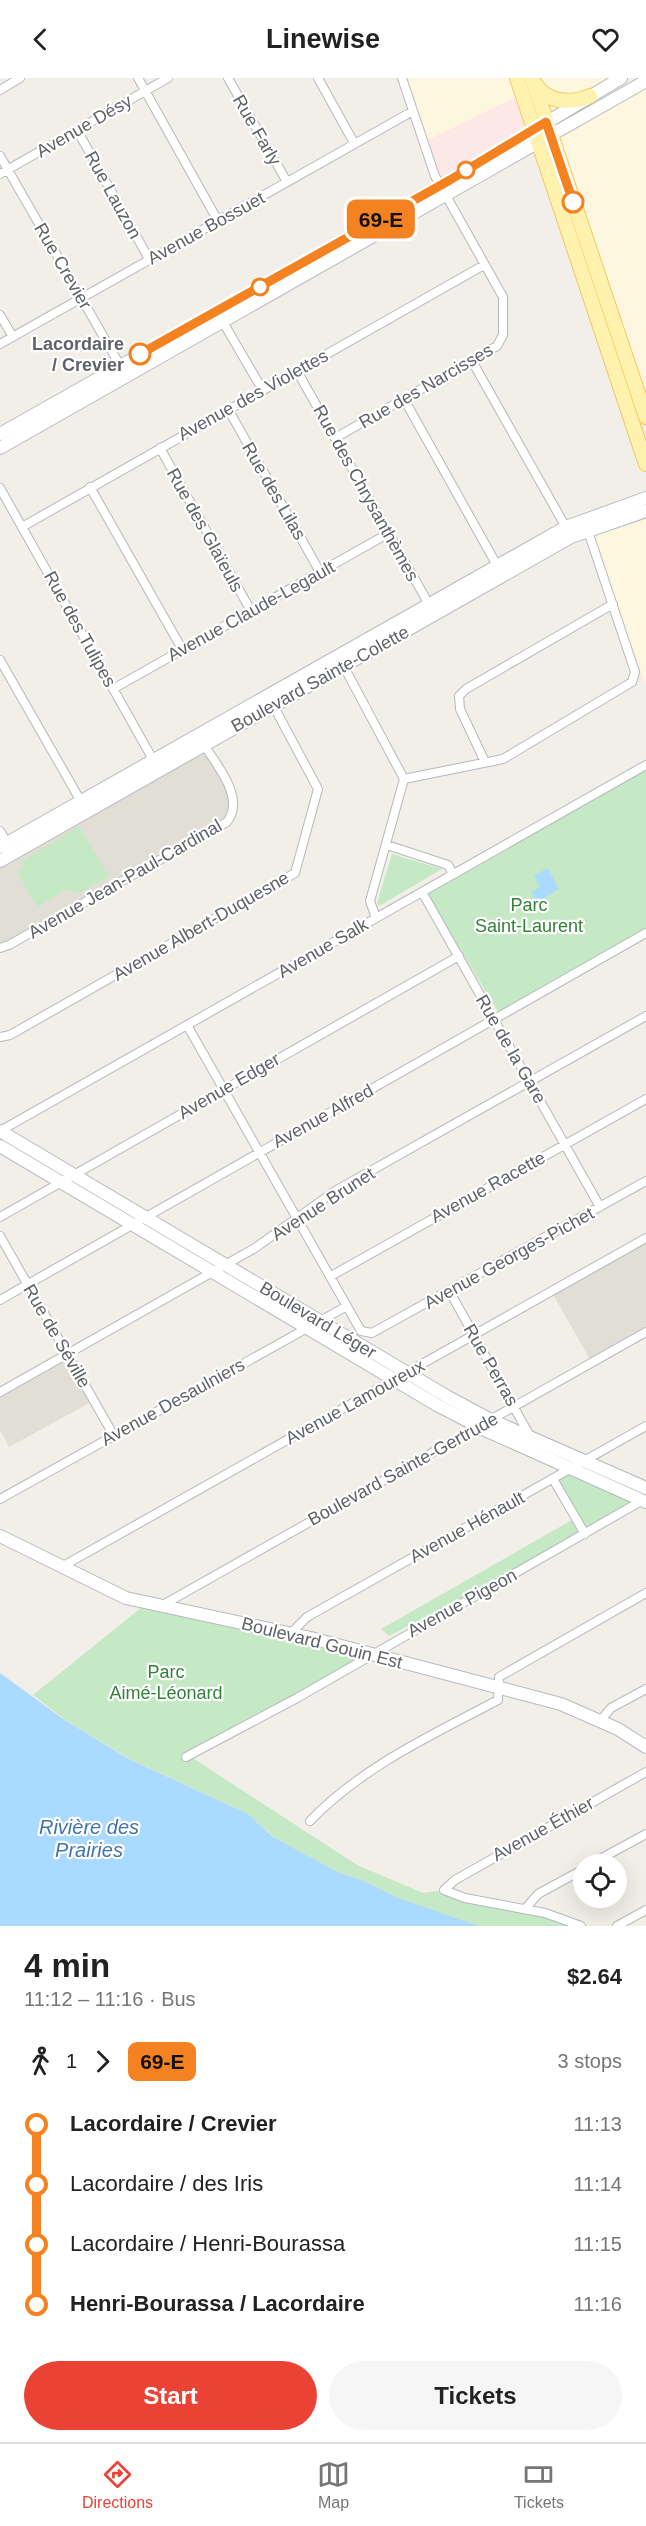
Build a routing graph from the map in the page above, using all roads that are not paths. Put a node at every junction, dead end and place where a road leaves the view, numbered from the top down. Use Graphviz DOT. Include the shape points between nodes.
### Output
graph roads {
  1 [pos="20,78"];
  2 [pos="138,78"];
  3 [pos="168,78"];
  4 [pos="228,78"];
  5 [pos="318,78"];
  6 [pos="402,78"];
  7 [pos="517,78"];
  8 [pos="532,78"];
  9 [pos="621,78"];
  10 [pos="646,81"];
  11 [pos="0,90"];
  12 [pos="145,92"];
  13 [pos="590,96"];
  14 [pos="413,111"];
  15 [pos="540,125"];
  16 [pos="77,130"];
  17 [pos="544,140"];
  18 [pos="354,143"];
  19 [pos="0,156"];
  20 [pos="4,171"];
  21 [pos="287,182"];
  22 [pos="443,190"];
  23 [pos="218,221"];
  24 [pos="149,260"];
  25 [pos="484,265"];
  26 [pos="81,298"];
  27 [pos="0,315"];
  28 [pos="224,322"];
  29 [pos="13,337"];
  30 [pos="0,344"];
  31 [pos="472,361"];
  32 [pos="123,371"];
  33 [pos="297,371"];
  34 [pos="262,389"];
  35 [pos="404,399"];
  36 [pos="228,410"];
  37 [pos="646,417"];
  38 [pos="0,434"];
  39 [pos="335,438"];
  40 [pos="643,446"];
  41 [pos="0,448"];
  42 [pos="160,448"];
  43 [pos="646,464"];
  44 [pos="90,487"];
  45 [pos="0,488"];
  46 [pos="646,498"];
  47 [pos="646,511"];
  48 [pos="586,525"];
  49 [pos="22,527"];
  50 [pos="569,532"];
  51 [pos="389,534"];
  52 [pos="500,570"];
  53 [pos="320,572"];
  54 [pos="613,604"];
  55 [pos="432,609"];
  56 [pos="251,611"];
  57 [pos="182,649"];
  58 [pos="0,660"];
  59 [pos="341,660"];
  60 [pos="113,689"];
  61 [pos="270,700"];
  62 [pos="202,739"];
  63 [pos="485,762"];
  64 [pos="157,765"];
  65 [pos="646,765"];
  66 [pos="404,779"];
  67 [pos="84,807"];
  68 [pos="0,831"];
  69 [pos="387,845"];
  70 [pos="7,848"];
  71 [pos="0,861"];
  72 [pos="453,874"];
  73 [pos="422,892"];
  74 [pos="376,918"];
  75 [pos="646,933"];
  76 [pos="0,948"];
  77 [pos="459,956"];
  78 [pos="646,1016"];
  79 [pos="493,1020"];
  80 [pos="187,1025"];
  81 [pos="0,1037"];
  82 [pos="529,1081"];
  83 [pos="224,1088"];
  84 [pos="646,1099"];
  85 [pos="0,1131"];
  86 [pos="565,1144"];
  87 [pos="0,1146"];
  88 [pos="259,1151"];
  89 [pos="75,1173"];
  90 [pos="60,1180"];
  91 [pos="646,1181"];
  92 [pos="600,1207"];
  93 [pos="146,1216"];
  94 [pos="0,1217"];
  95 [pos="297,1218"];
  96 [pos="133,1224"];
  97 [pos="0,1236"];
  98 [pos="646,1238"];
  99 [pos="226,1264"];
  100 [pos="212,1272"];
  101 [pos="331,1276"];
  102 [pos="27,1284"];
  103 [pos="450,1292"];
  104 [pos="0,1300"];
  105 [pos="347,1306"];
  106 [pos="320,1320"];
  107 [pos="306,1328"];
  108 [pos="646,1332"];
  109 [pos="474,1335"];
  110 [pos="67,1354"];
  111 [pos="406,1372"];
  112 [pos="393,1380"];
  113 [pos="0,1392"];
  114 [pos="515,1406"];
  115 [pos="491,1420"];
  116 [pos="646,1426"];
  117 [pos="478,1427"];
  118 [pos="114,1436"];
  119 [pos="531,1438"];
  120 [pos="585,1461"];
  121 [pos="571,1469"];
  122 [pos="553,1479"];
  123 [pos="645,1497"];
  124 [pos="0,1499"];
  125 [pos="585,1534"];
  126 [pos="0,1536"];
  127 [pos="63,1566"];
  128 [pos="646,1593"];
  129 [pos="161,1606"];
  130 [pos="291,1633"];
  131 [pos="374,1653"];
  132 [pos="498,1688"];
  133 [pos="646,1689"];
  134 [pos="600,1721"];
  135 [pos="646,1747"];
  136 [pos="186,1757"];
  137 [pos="646,1772"];
  138 [pos="310,1821"];
  139 [pos="646,1834"];
  140 [pos="609,1854"];
  141 [pos="573,1875"];
  142 [pos="525,1909"];
  143 [pos="646,1910"];
  144 [pos="581,1926"];
  145 [pos="617,1926"];
  1 -- 11 [label="street"];
  2 -- 12 [label="street"];
  3 -- 12 [label="street, Avenue Désy"];
  4 -- 21 [label="street, Rue Farly"];
  5 -- 18 [label="street"];
  6 -- 14 [label="street, Rue des Narcisses"];
  7 -- 15 [label="main road"];
  8 -- 13 [label="main road" via="541,92 550,97 569,102"];
  8 -- 15 [label="main road"];
  9 -- 13 [label="main road"];
  10 -- 17 [label="main road"];
  12 -- 16 [label="street, Avenue Désy"];
  12 -- 23 [label="street"];
  13 -- 15 [label="main road"];
  14 -- 18 [label="street, Avenue Bossuet"];
  14 -- 22 [label="street, Rue des Narcisses"];
  15 -- 17 [label="main road"];
  15 -- 22 [label="main road"];
  16 -- 20 [label="street, Avenue Désy"];
  16 -- 24 [label="street, Rue Lauzon"];
  17 -- 22 [label="main road"];
  17 -- 37 [label="main road"];
  17 -- 40 [label="main road"];
  18 -- 21 [label="street, Avenue Bossuet"];
  19 -- 20 [label="street, Rue Crevier"];
  20 -- 26 [label="street, Rue Crevier"];
  21 -- 23 [label="street, Avenue Bossuet"];
  22 -- 25 [label="street, Rue des Narcisses"];
  22 -- 28 [label="main road"];
  22 -- 32 [label="main road"];
  23 -- 24 [label="street, Avenue Bossuet"];
  24 -- 26 [label="street, Avenue Bossuet"];
  25 -- 31 [label="street, Rue des Narcisses" via="503,297 503,335 497,346"];
  25 -- 33 [label="street, Avenue des Violettes"];
  26 -- 29 [label="street, Avenue Bossuet"];
  26 -- 32 [label="street, Rue Crevier"];
  27 -- 29 [label="street"];
  28 -- 32 [label="main road"];
  28 -- 34 [label="street"];
  29 -- 30 [label="street, Avenue Bossuet"];
  31 -- 35 [label="street, Rue des Narcisses"];
  31 -- 50 [label="street"];
  32 -- 38 [label="main road"];
  32 -- 41 [label="main road"];
  33 -- 34 [label="street, Avenue des Violettes"];
  33 -- 39 [label="street, Rue des Chrysanthèmes"];
  34 -- 36 [label="street, Avenue des Violettes"];
  35 -- 39 [label="street, Rue des Narcisses"];
  35 -- 52 [label="street"];
  36 -- 42 [label="street, Avenue des Violettes"];
  36 -- 53 [label="street, Rue des Lilas"];
  39 -- 51 [label="street, Rue des Chrysanthèmes"];
  40 -- 43 [label="main road"];
  42 -- 44 [label="street, Avenue des Violettes"];
  42 -- 56 [label="street, Rue des Glaïeuls"];
  44 -- 49 [label="street, Avenue des Violettes"];
  44 -- 57 [label="street"];
  45 -- 49 [label="street, Rue des Tulipes"];
  46 -- 48 [label="main road, Boulevard Sainte-Colette"];
  47 -- 48 [label="main road, Boulevard Sainte-Colette"];
  48 -- 50 [label="main road, Boulevard Sainte-Colette"];
  48 -- 54 [label="street"];
  49 -- 60 [label="street, Rue des Tulipes"];
  50 -- 52 [label="main road, Boulevard Sainte-Colette"];
  51 -- 53 [label="street, Avenue Claude-Legault"];
  51 -- 55 [label="street, Rue des Chrysanthèmes"];
  52 -- 55 [label="main road, Boulevard Sainte-Colette"];
  53 -- 56 [label="street, Avenue Claude-Legault"];
  54 -- 63 [label="street" via="635,672 632,682 503,759"];
  54 -- 63 [label="street" via="459,696 460,709"];
  55 -- 59 [label="main road, Boulevard Sainte-Colette"];
  56 -- 57 [label="street, Avenue Claude-Legault"];
  57 -- 60 [label="street, Avenue Claude-Legault"];
  58 -- 67 [label="street"];
  59 -- 61 [label="main road, Boulevard Sainte-Colette"];
  59 -- 66 [label="street"];
  60 -- 64 [label="street, Rue des Tulipes"];
  61 -- 62 [label="main road, Boulevard Sainte-Colette"];
  61 -- 81 [label="street, Avenue Albert-Duquesne" via="318,789 295,873 10,1035"];
  62 -- 64 [label="main road, Boulevard Sainte-Colette"];
  62 -- 76 [label="street, Avenue Jean-Paul-Cardinal" via="234,800 227,822"];
  63 -- 66 [label="street"];
  64 -- 67 [label="main road, Boulevard Sainte-Colette"];
  65 -- 72 [label="street, Avenue Salk"];
  66 -- 69 [label="street"];
  67 -- 70 [label="main road, Boulevard Sainte-Colette"];
  68 -- 70 [label="street"];
  69 -- 72 [label="street" via="448,865"];
  69 -- 74 [label="street" via="370,901"];
  70 -- 71 [label="main road, Boulevard Sainte-Colette"];
  72 -- 73 [label="street, Avenue Salk"];
  73 -- 74 [label="street, Avenue Salk"];
  73 -- 77 [label="street, Rue de la Gare"];
  74 -- 80 [label="street, Avenue Salk"];
  75 -- 79 [label="street, Avenue Alfred"];
  77 -- 79 [label="street, Rue de la Gare"];
  77 -- 83 [label="street, Avenue Edger"];
  78 -- 82 [label="street, Avenue Brunet"];
  79 -- 82 [label="street, Rue de la Gare"];
  79 -- 88 [label="street, Avenue Alfred"];
  80 -- 83 [label="street"];
  80 -- 85 [label="street, Avenue Salk"];
  82 -- 86 [label="street, Rue de la Gare"];
  82 -- 95 [label="street, Avenue Brunet" via="334,1191"];
  83 -- 88 [label="street"];
  83 -- 89 [label="street, Avenue Edger"];
  84 -- 86 [label="street, Avenue Racette"];
  85 -- 89 [label="main road, Boulevard Léger"];
  86 -- 92 [label="street, Rue de la Gare"];
  86 -- 101 [label="street, Avenue Racette"];
  87 -- 90 [label="main road, Boulevard Léger"];
  88 -- 93 [label="street, Avenue Alfred"];
  88 -- 95 [label="street"];
  89 -- 90 [label="street, Avenue Edger"];
  89 -- 93 [label="main road, Boulevard Léger"];
  90 -- 94 [label="street, Avenue Edger"];
  90 -- 96 [label="main road, Boulevard Léger"];
  91 -- 92 [label="street, Avenue Georges-Pichet"];
  92 -- 103 [label="street, Avenue Georges-Pichet"];
  93 -- 96 [label="street, Avenue Alfred"];
  93 -- 99 [label="main road, Boulevard Léger"];
  95 -- 99 [label="street, Avenue Brunet"];
  95 -- 101 [label="street"];
  96 -- 100 [label="main road, Boulevard Léger"];
  96 -- 102 [label="street, Avenue Alfred"];
  97 -- 102 [label="street, Rue de Séville"];
  98 -- 109 [label="street, Avenue Lamoureux"];
  99 -- 100 [label="street, Avenue Brunet"];
  99 -- 106 [label="main road, Boulevard Léger"];
  100 -- 107 [label="main road, Boulevard Léger"];
  100 -- 110 [label="street, Avenue Brunet"];
  101 -- 105 [label="street"];
  102 -- 104 [label="street, Avenue Alfred"];
  102 -- 110 [label="street, Rue de Séville"];
  103 -- 105 [label="street, Avenue Georges-Pichet" via="372,1334 361,1331"];
  103 -- 109 [label="street, Rue Perras"];
  105 -- 106 [label="street, Avenue Desaulniers"];
  106 -- 107 [label="street, Avenue Desaulniers"];
  106 -- 111 [label="main road, Boulevard Léger"];
  107 -- 112 [label="main road, Boulevard Léger"];
  107 -- 118 [label="street, Avenue Desaulniers"];
  108 -- 114 [label="street, Boulevard Sainte-Gertrude"];
  109 -- 111 [label="street, Avenue Lamoureux"];
  109 -- 114 [label="street, Rue Perras"];
  110 -- 113 [label="street, Avenue Brunet"];
  110 -- 118 [label="street, Rue de Séville"];
  111 -- 112 [label="street, Avenue Lamoureux"];
  111 -- 115 [label="main road, Boulevard Léger"];
  112 -- 117 [label="main road, Boulevard Léger"];
  112 -- 127 [label="street, Avenue Lamoureux"];
  114 -- 115 [label="street, Boulevard Sainte-Gertrude"];
  114 -- 119 [label="street, Rue Perras"];
  115 -- 117 [label="street, Boulevard Sainte-Gertrude"];
  115 -- 119 [label="main road, Boulevard Léger"];
  116 -- 120 [label="street, Avenue Hénault"];
  117 -- 121 [label="main road, Boulevard Léger"];
  117 -- 129 [label="street, Boulevard Sainte-Gertrude"];
  118 -- 124 [label="street, Avenue Desaulniers"];
  119 -- 120 [label="main road, Boulevard Léger"];
  120 -- 121 [label="street, Avenue Hénault"];
  120 -- 123 [label="main road, Boulevard Léger"];
  121 -- 122 [label="street, Avenue Hénault"];
  121 -- 123 [label="main road, Boulevard Léger"];
  122 -- 125 [label="street"];
  122 -- 130 [label="street, Avenue Hénault" via="307,1617"];
  123 -- 125 [label="street, Avenue Pigeon"];
  125 -- 131 [label="street, Avenue Pigeon"];
  126 -- 127 [label="main road, Boulevard Gouin Est"];
  127 -- 129 [label="main road, Boulevard Gouin Est" via="116,1595"];
  128 -- 132 [label="street" via="499,1677"];
  129 -- 130 [label="main road, Boulevard Gouin Est"];
  130 -- 131 [label="main road, Boulevard Gouin Est"];
  131 -- 132 [label="main road, Boulevard Gouin Est"];
  131 -- 136 [label="street, Avenue Pigeon"];
  132 -- 134 [label="main road, Boulevard Gouin Est" via="561,1704"];
  132 -- 138 [label="street" via="498,1700 380,1764 339,1793"];
  133 -- 134 [label="street" via="611,1708"];
  134 -- 135 [label="main road, Boulevard Gouin Est"];
  137 -- 142 [label="street, Avenue Éthier" via="454,1880 444,1890"];
  139 -- 140 [label="street"];
  141 -- 142 [label="street" via="538,1894"];
  142 -- 144 [label="street"];
  143 -- 145 [label="street"];
}
